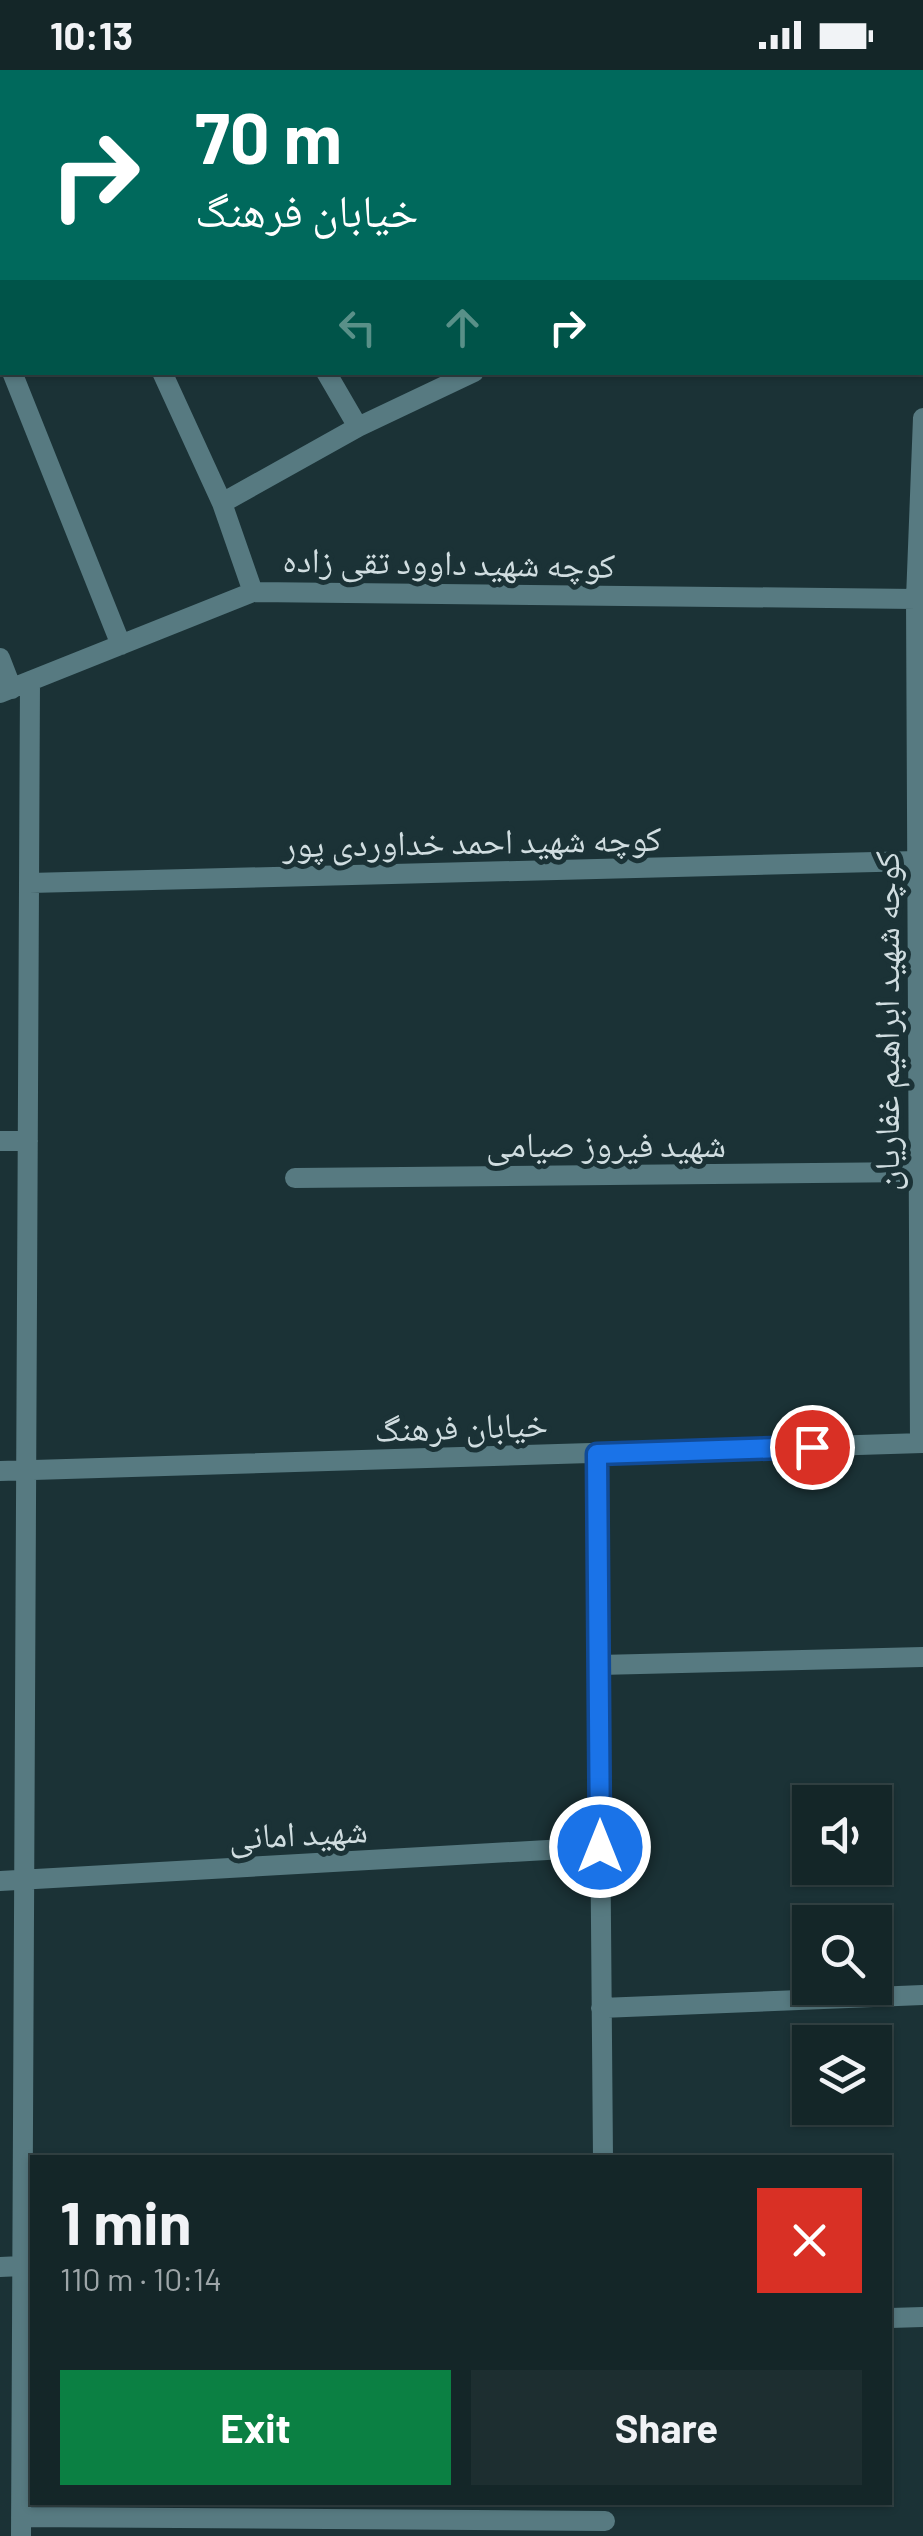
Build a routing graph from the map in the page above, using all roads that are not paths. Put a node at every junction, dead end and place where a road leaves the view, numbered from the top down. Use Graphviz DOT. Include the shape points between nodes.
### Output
graph roads {
  1 [pos="13,375"];
  2 [pos="163,375"];
  3 [pos="328,375"];
  4 [pos="468,375"];
  5 [pos="923,418"];
  6 [pos="358,427"];
  7 [pos="222,504"];
  8 [pos="253,592"];
  9 [pos="916,599"];
  10 [pos="121,645"];
  11 [pos="0,658"];
  12 [pos="14,688"];
  13 [pos="920,769"];
  14 [pos="917,861"];
  15 [pos="29,884"];
  16 [pos="920,1072"];
  17 [pos="0,1141"];
  18 [pos="28,1141"];
  19 [pos="918,1172"];
  20 [pos="295,1178"];
  21 [pos="921,1443"];
  22 [pos="597,1454"];
  23 [pos="0,1470"];
  24 [pos="26,1470"];
  25 [pos="923,1657"];
  26 [pos="599,1666"];
  27 [pos="600,1847"];
  28 [pos="24,1880"];
  29 [pos="0,1881"];
  30 [pos="923,1995"];
  31 [pos="601,2008"];
  32 [pos="602,2155"];
  33 [pos="27,2199"];
  34 [pos="22,2266"];
  35 [pos="0,2267"];
  36 [pos="923,2316"];
  37 [pos="892,2318"];
  38 [pos="605,2520"];
  39 [pos="21,2527"];
  1 -- 10 [label="street"];
  2 -- 7 [label="street"];
  3 -- 6 [label="street"];
  4 -- 6 [label="street"];
  5 -- 9 [label="street, کوچه شهید ابراهیم غفاریان"];
  6 -- 7 [label="street"];
  7 -- 8 [label="street"];
  8 -- 9 [label="street, کوچه شهید داوود تقی زاده"];
  8 -- 10 [label="street, کوچه شهید داوود تقی زاده"];
  9 -- 13 [label="street, کوچه شهید ابراهیم غفاریان"];
  10 -- 12 [label="street, کوچه شهید داوود تقی زاده"];
  11 -- 12 [label="street"];
  12 -- 15 [label="street"];
  13 -- 14 [label="street, کوچه شهید ابراهیم غفاریان"];
  14 -- 15 [label="street, کوچه شهید احمد خداوردی پور"];
  14 -- 16 [label="street, کوچه شهید ابراهیم غفاریان"];
  15 -- 18 [label="street"];
  16 -- 19 [label="street, کوچه شهید ابراهیم غفاریان"];
  17 -- 18 [label="street"];
  18 -- 24 [label="street"];
  19 -- 20 [label="street, شهید فیروز صیامی"];
  19 -- 21 [label="street, کوچه شهید ابراهیم غفاریان"];
  21 -- 22 [label="street, خیابان فرهنگ"];
  22 -- 24 [label="street, خیابان فرهنگ"];
  22 -- 26 [label="street"];
  23 -- 24 [label="street, خیابان فرهنگ"];
  24 -- 28 [label="street"];
  25 -- 26 [label="street"];
  26 -- 27 [label="street"];
  27 -- 28 [label="street, شهید امانی"];
  27 -- 31 [label="street"];
  28 -- 29 [label="street, شهید امانی"];
  28 -- 33 [label="street"];
  30 -- 31 [label="street"];
  31 -- 32 [label="street"];
  33 -- 34 [label="street"];
  34 -- 35 [label="street"];
  34 -- 39 [label="street"];
  36 -- 37 [label="street"];
  38 -- 39 [label="street"];
}
